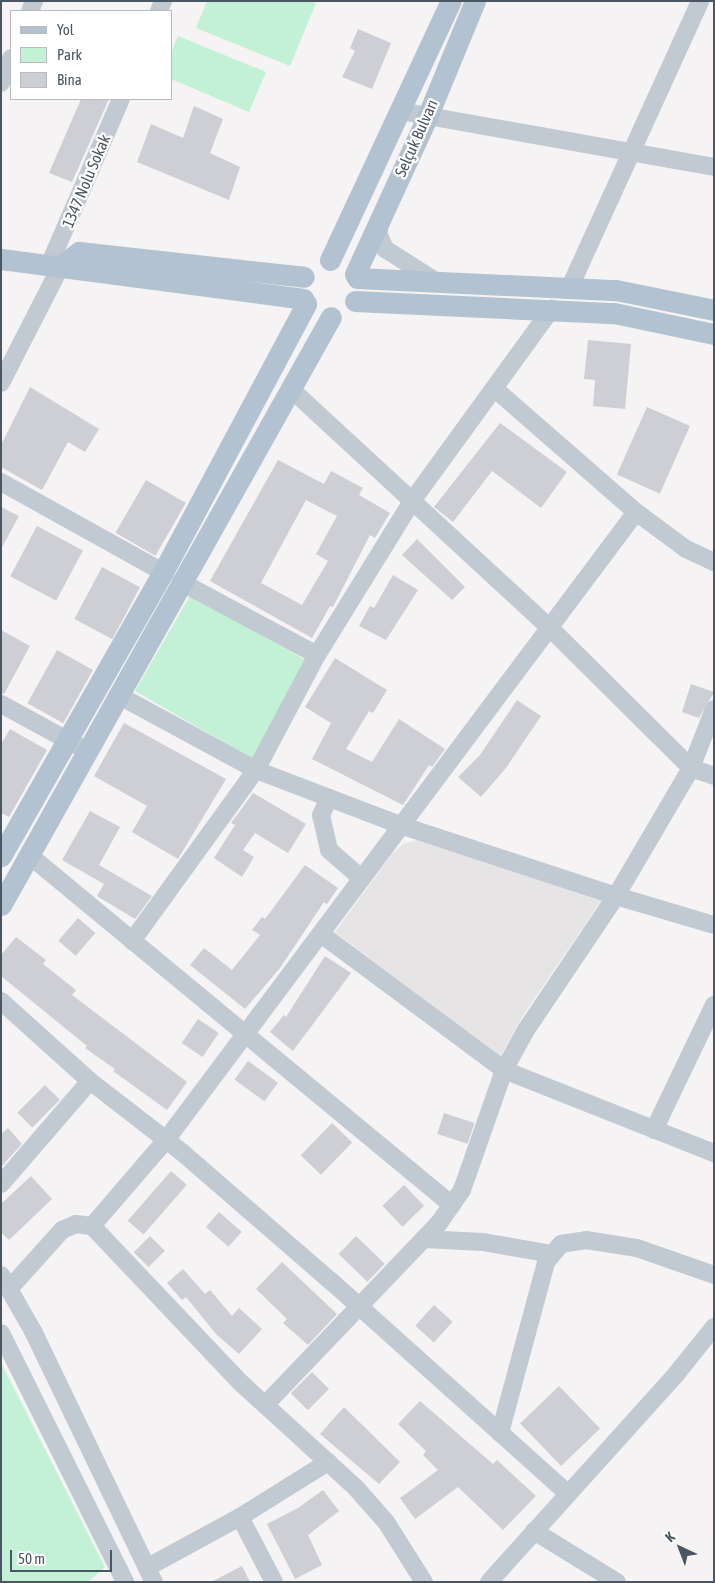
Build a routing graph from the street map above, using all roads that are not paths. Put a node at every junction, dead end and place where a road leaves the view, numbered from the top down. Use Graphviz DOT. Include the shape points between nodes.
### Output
graph roads {
  1 [pos="450,1"];
  2 [pos="475,1"];
  3 [pos="700,1"];
  4 [pos="121,100"];
  5 [pos="400,111"];
  6 [pos="428,115"];
  7 [pos="632,154"];
  8 [pos="714,167"];
  9 [pos="379,220"];
  10 [pos="1,259"];
  11 [pos="330,260"];
  12 [pos="56,264"];
  13 [pos="356,276"];
  14 [pos="304,277"];
  15 [pos="434,280"];
  16 [pos="569,289"];
  17 [pos="304,302"];
  18 [pos="355,302"];
  19 [pos="552,308"];
  20 [pos="714,310"];
  21 [pos="330,317"];
  22 [pos="714,334"];
  23 [pos="1,383"];
  24 [pos="495,389"];
  25 [pos="292,390"];
  26 [pos="1,482"];
  27 [pos="412,501"];
  28 [pos="636,512"];
  29 [pos="714,562"];
  30 [pos="172,577"];
  31 [pos="550,628"];
  32 [pos="317,656"];
  33 [pos="118,695"];
  34 [pos="1,704"];
  35 [pos="714,708"];
  36 [pos="78,746"];
  37 [pos="691,768"];
  38 [pos="256,770"];
  39 [pos="714,776"];
  40 [pos="329,798"];
  41 [pos="400,825"];
  42 [pos="29,855"];
  43 [pos="1,856"];
  44 [pos="361,878"];
  45 [pos="616,896"];
  46 [pos="1,905"];
  47 [pos="714,925"];
  48 [pos="321,934"];
  49 [pos="132,941"];
  50 [pos="1,1001"];
  51 [pos="714,1005"];
  52 [pos="246,1032"];
  53 [pos="504,1070"];
  54 [pos="90,1081"];
  55 [pos="654,1130"];
  56 [pos="166,1140"];
  57 [pos="714,1153"];
  58 [pos="1,1184"];
  59 [pos="452,1204"];
  60 [pos="92,1226"];
  61 [pos="424,1239"];
  62 [pos="551,1254"];
  63 [pos="714,1275"];
  64 [pos="6,1281"];
  65 [pos="361,1308"];
  66 [pos="714,1327"];
  67 [pos="2,1336"];
  68 [pos="265,1405"];
  69 [pos="500,1433"];
  70 [pos="328,1462"];
  71 [pos="568,1494"];
  72 [pos="240,1517"];
  73 [pos="534,1531"];
  74 [pos="151,1575"];
  75 [pos="120,1580"];
  76 [pos="274,1582"];
  77 [pos="424,1582"];
  78 [pos="489,1582"];
  79 [pos="617,1582"];
  1 -- 5 [label="main road, Selçuk Bulvarı"];
  2 -- 6 [label="main road, Selçuk Bulvarı"];
  3 -- 7 [label="street"];
  4 -- 12 [label="street, 1347 Nolu Sokak"];
  5 -- 6 [label="street"];
  5 -- 11 [label="main road, Selçuk Bulvarı"];
  6 -- 7 [label="street"];
  6 -- 9 [label="main road, Selçuk Bulvarı"];
  7 -- 8 [label="street"];
  7 -- 16 [label="street"];
  9 -- 13 [label="main road, Selçuk Bulvarı"];
  9 -- 15 [label="street" via="379,234 385,249"];
  10 -- 12 [label="main road"];
  11 -- 13 [label="main road" via="347,265"];
  11 -- 14 [label="main road" via="312,265"];
  12 -- 14 [label="main road" via="79,252"];
  12 -- 17 [label="main road"];
  12 -- 23 [label="street, 1347 Nolu Sokak"];
  13 -- 15 [label="main road"];
  13 -- 18 [label="main road" via="359,289"];
  14 -- 17 [label="main road"];
  15 -- 16 [label="main road"];
  16 -- 20 [label="main road" via="616,290"];
  17 -- 21 [label="main road" via="316,314"];
  17 -- 30 [label="main road"];
  18 -- 19 [label="main road"];
  18 -- 21 [label="main road" via="344,314"];
  19 -- 22 [label="main road" via="614,313"];
  19 -- 24 [label="street"];
  21 -- 25 [label="main road"];
  24 -- 27 [label="street"];
  24 -- 28 [label="street"];
  25 -- 27 [label="street"];
  25 -- 30 [label="main road"];
  26 -- 30 [label="street"];
  27 -- 31 [label="street"];
  27 -- 32 [label="street"];
  28 -- 29 [label="street" via="686,549"];
  28 -- 31 [label="street"];
  30 -- 32 [label="street"];
  30 -- 33 [label="main road"];
  30 -- 36 [label="main road"];
  31 -- 37 [label="street"];
  31 -- 41 [label="street"];
  32 -- 38 [label="street"];
  33 -- 36 [label="main road"];
  33 -- 38 [label="street"];
  34 -- 36 [label="street"];
  35 -- 37 [label="street"];
  36 -- 42 [label="main road"];
  36 -- 43 [label="main road"];
  37 -- 39 [label="street"];
  37 -- 45 [label="street"];
  38 -- 40 [label="street"];
  38 -- 49 [label="street"];
  40 -- 41 [label="street"];
  40 -- 44 [label="street" via="321,815 329,850"];
  41 -- 44 [label="street"];
  41 -- 45 [label="street"];
  42 -- 46 [label="main road"];
  42 -- 49 [label="street"];
  44 -- 48 [label="street"];
  45 -- 47 [label="street"];
  45 -- 53 [label="street" via="526,1030"];
  48 -- 52 [label="street"];
  48 -- 53 [label="street"];
  49 -- 52 [label="street"];
  50 -- 54 [label="street"];
  51 -- 55 [label="street"];
  52 -- 56 [label="street"];
  52 -- 59 [label="street"];
  53 -- 55 [label="street"];
  53 -- 59 [label="street" via="477,1153 462,1190"];
  54 -- 56 [label="street"];
  54 -- 58 [label="street"];
  55 -- 57 [label="street"];
  56 -- 60 [label="street"];
  56 -- 65 [label="street"];
  59 -- 61 [label="street"];
  60 -- 64 [label="street" via="76,1224 62,1230"];
  60 -- 68 [label="street"];
  61 -- 62 [label="street" via="483,1242"];
  61 -- 65 [label="street"];
  62 -- 63 [label="street" via="561,1244 586,1240 637,1248"];
  62 -- 69 [label="street"];
  64 -- 74 [label="street"];
  65 -- 68 [label="street"];
  65 -- 69 [label="street"];
  66 -- 71 [label="street"];
  67 -- 75 [label="street"];
  68 -- 70 [label="street"];
  69 -- 71 [label="street"];
  70 -- 72 [label="street"];
  70 -- 77 [label="street" via="386,1522"];
  71 -- 73 [label="street"];
  72 -- 74 [label="street"];
  72 -- 76 [label="street"];
  73 -- 78 [label="street"];
  73 -- 79 [label="street"];
}
